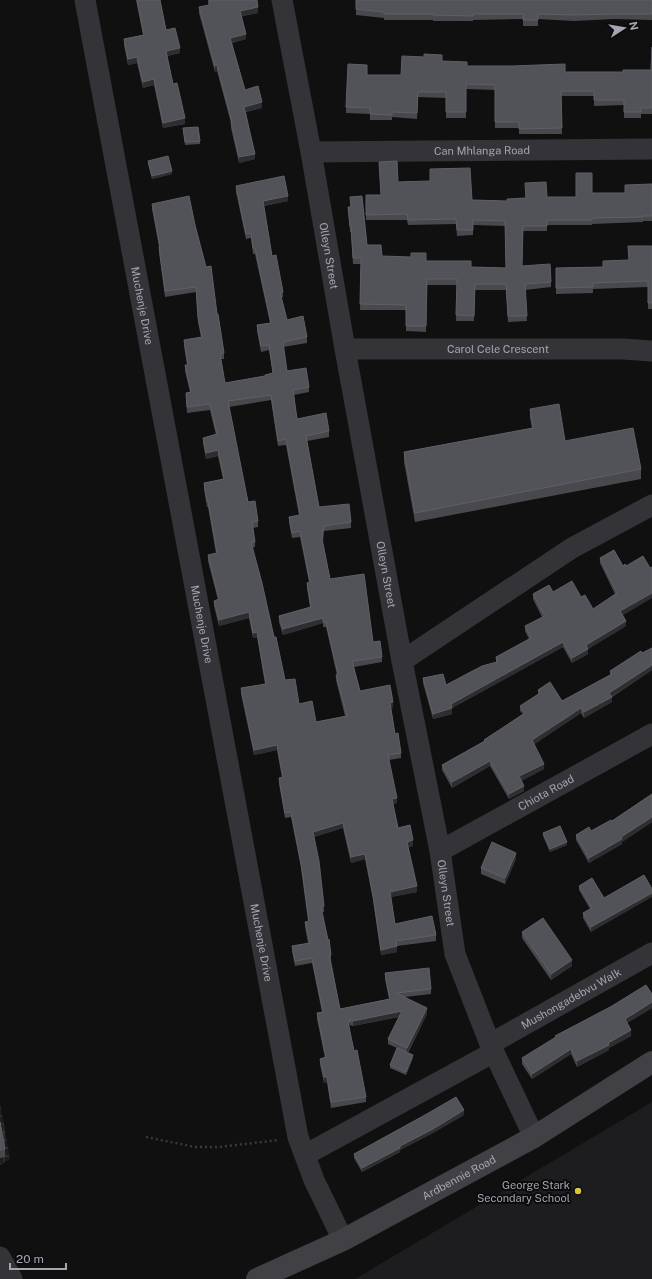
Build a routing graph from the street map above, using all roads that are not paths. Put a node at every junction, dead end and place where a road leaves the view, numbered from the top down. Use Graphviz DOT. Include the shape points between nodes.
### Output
graph roads {
  1 [pos="86,0"];
  2 [pos="282,0"];
  3 [pos="652,149"];
  4 [pos="311,152"];
  5 [pos="345,349"];
  6 [pos="652,351"];
  7 [pos="652,505"];
  8 [pos="402,661"];
  9 [pos="652,734"];
  10 [pos="440,851"];
  11 [pos="652,953"];
  12 [pos="492,1048"];
  13 [pos="652,1062"];
  14 [pos="534,1136"];
  15 [pos="302,1146"];
  16 [pos="343,1240"];
  17 [pos="0,1257"];
  18 [pos="12,1279"];
  19 [pos="257,1279"];
  1 -- 15 [label="street, Muchenje Drive"];
  2 -- 4 [label="street, Olleyn Street"];
  3 -- 4 [label="street, Can Mhlanga Road"];
  4 -- 5 [label="street, Olleyn Street"];
  5 -- 6 [label="street, Carol Cele Crescent"];
  5 -- 8 [label="street, Olleyn Street"];
  7 -- 8 [label="street" via="572,548"];
  8 -- 10 [label="street, Olleyn Street"];
  9 -- 10 [label="street, Chiota Road"];
  10 -- 12 [label="street, Olleyn Street" via="455,954"];
  11 -- 12 [label="street, Mushongadebvu Walk"];
  12 -- 14 [label="street, Olleyn Street"];
  12 -- 15 [label="street, Mushongadebvu Walk"];
  13 -- 14 [label="main road, Ardbennie Road"];
  14 -- 16 [label="main road, Ardbennie Road"];
  15 -- 16 [label="street, Muchenje Drive" via="314,1180"];
  16 -- 19 [label="main road, Ardbennie Road"];
  17 -- 18 [label="street"];
}
